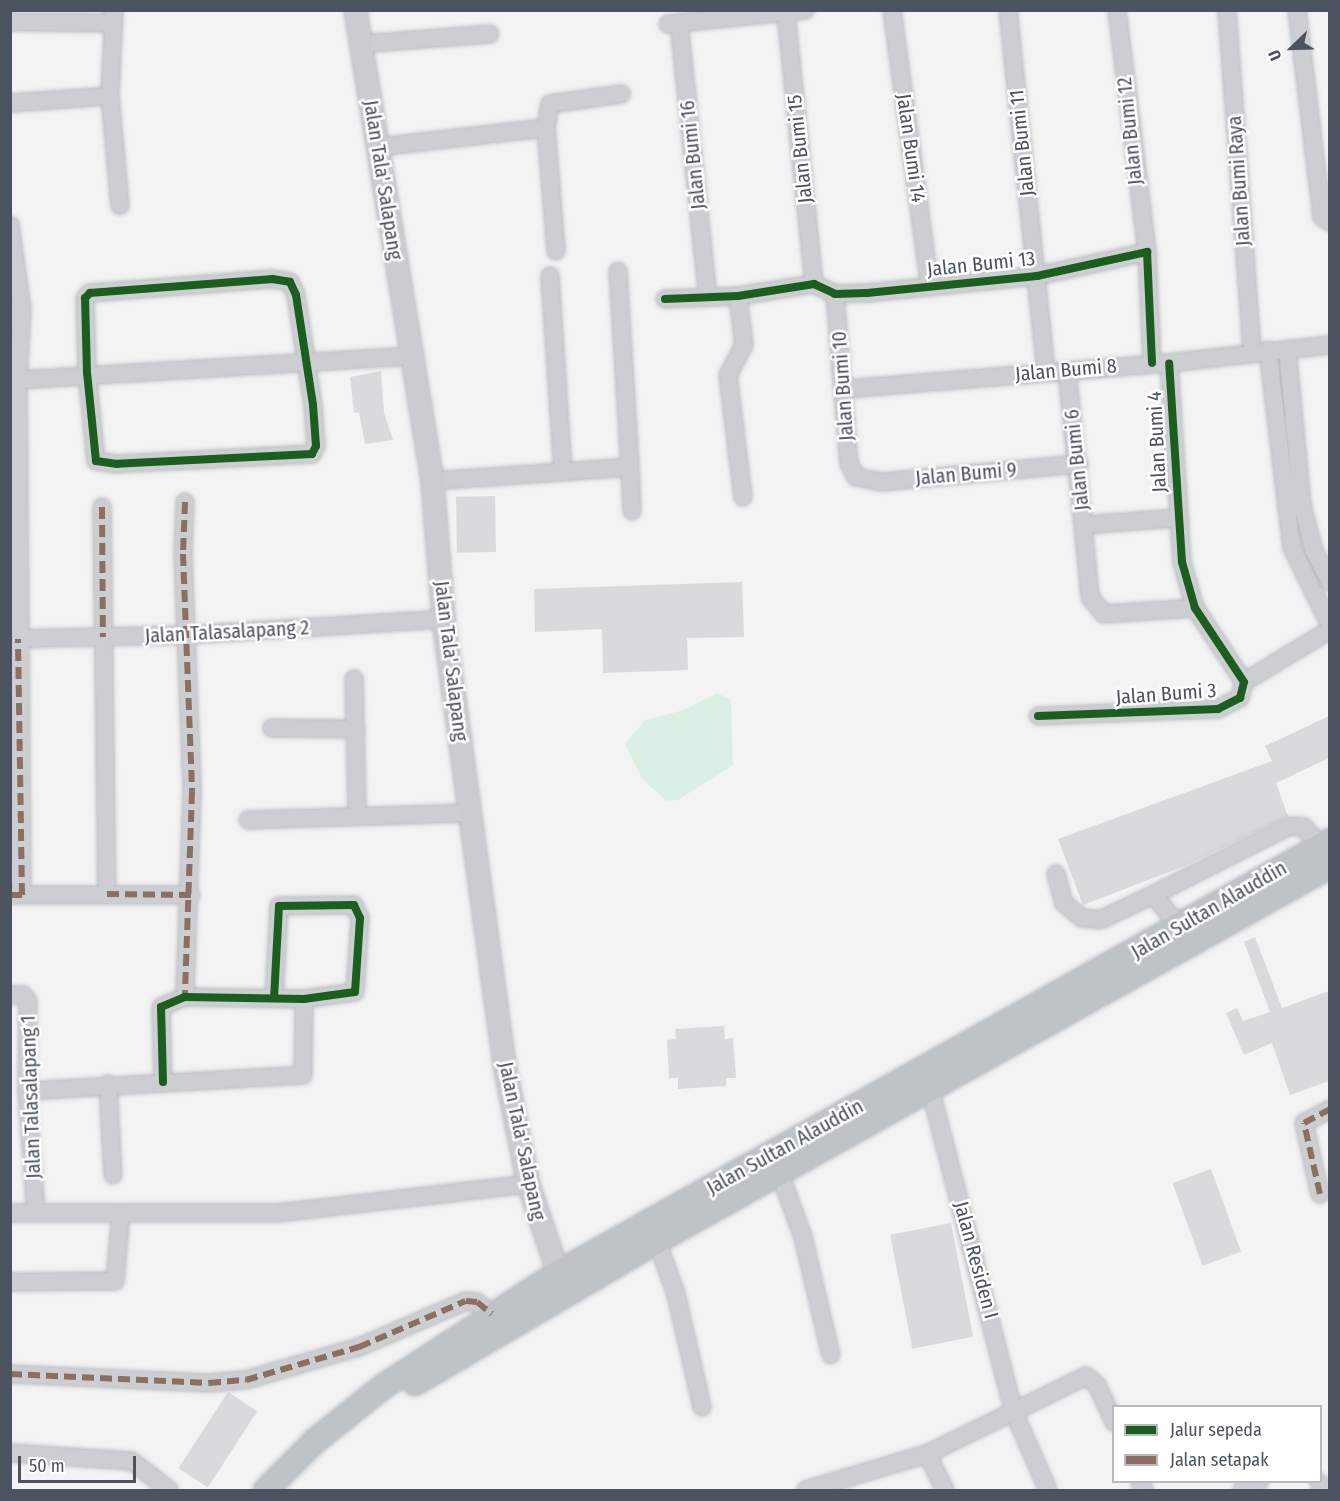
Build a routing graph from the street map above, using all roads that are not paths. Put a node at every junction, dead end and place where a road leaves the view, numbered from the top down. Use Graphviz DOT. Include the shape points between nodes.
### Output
graph roads {
  1 [pos="355,10"];
  2 [pos="805,10"];
  3 [pos="892,10"];
  4 [pos="1008,10"];
  5 [pos="1117,10"];
  6 [pos="1227,10"];
  7 [pos="1297,10"];
  8 [pos="786,13"];
  9 [pos="113,17"];
  10 [pos="10,22"];
  11 [pos="490,34"];
  12 [pos="360,44"];
  13 [pos="621,94"];
  14 [pos="110,96"];
  15 [pos="10,103"];
  16 [pos="546,128"];
  17 [pos="378,147"];
  18 [pos="120,206"];
  19 [pos="1329,222"];
  20 [pos="10,225"];
  21 [pos="556,251"];
  22 [pos="1147,252"];
  23 [pos="13,254"];
  24 [pos="618,271"];
  25 [pos="550,276"];
  26 [pos="1037,276"];
  27 [pos="814,284"];
  28 [pos="930,286"];
  29 [pos="835,294"];
  30 [pos="738,296"];
  31 [pos="708,297"];
  32 [pos="665,299"];
  33 [pos="1329,345"];
  34 [pos="1287,349"];
  35 [pos="1260,350"];
  36 [pos="412,356"];
  37 [pos="1161,363"];
  38 [pos="309,365"];
  39 [pos="1046,371"];
  40 [pos="1067,371"];
  41 [pos="87,373"];
  42 [pos="18,380"];
  43 [pos="845,389"];
  44 [pos="1079,464"];
  45 [pos="630,467"];
  46 [pos="563,471"];
  47 [pos="856,477"];
  48 [pos="432,481"];
  49 [pos="743,497"];
  50 [pos="185,502"];
  51 [pos="102,507"];
  52 [pos="632,511"];
  53 [pos="1178,518"];
  54 [pos="1083,525"];
  55 [pos="1329,582"];
  56 [pos="1195,608"];
  57 [pos="443,620"];
  58 [pos="1329,625"];
  59 [pos="1329,630"];
  60 [pos="185,635"];
  61 [pos="102,637"];
  62 [pos="14,639"];
  63 [pos="354,680"];
  64 [pos="1244,682"];
  65 [pos="1038,716"];
  66 [pos="272,728"];
  67 [pos="356,729"];
  68 [pos="472,813"];
  69 [pos="357,815"];
  70 [pos="248,820"];
  71 [pos="1326,851"];
  72 [pos="1056,874"];
  73 [pos="107,894"];
  74 [pos="16,895"];
  75 [pos="191,895"];
  76 [pos="1153,895"];
  77 [pos="1181,928"];
  78 [pos="10,995"];
  79 [pos="185,997"];
  80 [pos="274,998"];
  81 [pos="304,999"];
  82 [pos="1035,1018"];
  83 [pos="164,1082"];
  84 [pos="108,1084"];
  85 [pos="27,1091"];
  86 [pos="933,1101"];
  87 [pos="1329,1108"];
  88 [pos="780,1174"];
  89 [pos="113,1175"];
  90 [pos="528,1184"];
  91 [pos="1320,1194"];
  92 [pos="10,1213"];
  93 [pos="36,1213"];
  94 [pos="121,1213"];
  95 [pos="657,1241"];
  96 [pos="558,1273"];
  97 [pos="10,1282"];
  98 [pos="492,1314"];
  99 [pos="831,1355"];
  100 [pos="10,1374"];
  101 [pos="413,1376"];
  102 [pos="702,1407"];
  103 [pos="1013,1410"];
  104 [pos="1112,1420"];
  105 [pos="10,1453"];
  106 [pos="927,1454"];
  107 [pos="169,1491"];
  108 [pos="266,1491"];
  109 [pos="284,1491"];
  110 [pos="806,1491"];
  111 [pos="945,1491"];
  112 [pos="1048,1491"];
  1 -- 12 [label="main road, Jalan Tala' Salapang"];
  2 -- 8 [label="street"];
  3 -- 28 [label="street, Jalan Bumi 14"];
  4 -- 26 [label="street, Jalan Bumi 11"];
  5 -- 22 [label="street, Jalan Bumi 12"];
  6 -- 35 [label="street, Jalan Bumi Raya"];
  7 -- 19 [label="street" via="1322,217"];
  8 -- 27 [label="street, Jalan Bumi 15"];
  8 -- 31 [label="street, Jalan Bumi 16" via="674,24"];
  9 -- 10 [label="street"];
  9 -- 14 [label="street"];
  11 -- 12 [label="street"];
  12 -- 17 [label="main road, Jalan Tala' Salapang"];
  13 -- 16 [label="street" via="553,102"];
  14 -- 15 [label="street"];
  14 -- 18 [label="street"];
  16 -- 17 [label="street"];
  16 -- 21 [label="street"];
  17 -- 36 [label="main road, Jalan Tala' Salapang"];
  20 -- 23 [label="street"];
  22 -- 26 [label="street, Jalan Bumi 13"];
  22 -- 37 [label="street"];
  23 -- 42 [label="street" via="21,309"];
  24 -- 45 [label="street"];
  25 -- 46 [label="street"];
  26 -- 28 [label="street, Jalan Bumi 13"];
  26 -- 39 [label="street, Jalan Bumi 11"];
  27 -- 29 [label="street"];
  27 -- 30 [label="street"];
  28 -- 29 [label="street, Jalan Bumi 13"];
  29 -- 43 [label="street, Jalan Bumi 10"];
  30 -- 31 [label="street"];
  30 -- 49 [label="street" via="744,345 728,375"];
  31 -- 32 [label="street"];
  33 -- 34 [label="street, Jalan Bumi 8"];
  34 -- 35 [label="street, Jalan Bumi 8"];
  34 -- 55 [label="street" via="1302,506 1314,551"];
  35 -- 37 [label="street, Jalan Bumi 8"];
  35 -- 58 [label="street, Jalan Bumi Raya" via="1292,548"];
  36 -- 38 [label="street"];
  36 -- 48 [label="main road, Jalan Tala' Salapang"];
  37 -- 40 [label="street, Jalan Bumi 8"];
  37 -- 53 [label="street, Jalan Bumi 4"];
  38 -- 41 [label="street"];
  38 -- 41 [label="street" via="294,288 290,282 272,279 90,293 85,298"];
  38 -- 41 [label="street" via="316,446 312,454 175,462 96,461"];
  39 -- 40 [label="street, Jalan Bumi 8"];
  39 -- 43 [label="street, Jalan Bumi 8"];
  40 -- 44 [label="street, Jalan Bumi 6"];
  41 -- 42 [label="street"];
  42 -- 62 [label="street"];
  43 -- 47 [label="street, Jalan Bumi 10" via="849,463"];
  44 -- 47 [label="street, Jalan Bumi 9" via="865,483"];
  44 -- 54 [label="street, Jalan Bumi 6"];
  45 -- 46 [label="street"];
  45 -- 52 [label="street"];
  46 -- 48 [label="street"];
  48 -- 57 [label="main road, Jalan Tala' Salapang"];
  50 -- 60 [label="street"];
  51 -- 61 [label="street"];
  53 -- 54 [label="street, Jalan Bumi 6"];
  53 -- 56 [label="street, Jalan Bumi 3" via="1182,562"];
  54 -- 56 [label="street" via="1090,597 1104,614"];
  56 -- 64 [label="street, Jalan Bumi 3"];
  57 -- 60 [label="street, Jalan Talasalapang 2"];
  57 -- 68 [label="main road, Jalan Tala' Salapang"];
  59 -- 64 [label="street, Jalan Bumi 3"];
  60 -- 61 [label="street, Jalan Talasalapang 2"];
  60 -- 75 [label="street"];
  61 -- 62 [label="street, Jalan Talasalapang 2"];
  61 -- 73 [label="street"];
  62 -- 74 [label="street"];
  63 -- 67 [label="street"];
  64 -- 65 [label="street, Jalan Bumi 3" via="1240,698 1218,709"];
  66 -- 67 [label="street"];
  67 -- 69 [label="street"];
  68 -- 69 [label="street"];
  68 -- 90 [label="main road, Jalan Tala' Salapang" via="504,1065"];
  69 -- 70 [label="street"];
  71 -- 76 [label="street" via="1306,828 1289,826"];
  71 -- 77 [label="highway, Jalan Sultan Alauddin"];
  71 -- 82 [label="highway, Jalan Sultan Alauddin"];
  72 -- 76 [label="street" via="1064,903 1087,919 1100,920"];
  73 -- 74 [label="street"];
  73 -- 75 [label="street"];
  75 -- 79 [label="street"];
  76 -- 77 [label="street"];
  77 -- 82 [label="highway, Jalan Sultan Alauddin"];
  78 -- 85 [label="street, Jalan Talasalapang 1" via="25,996 28,1002"];
  79 -- 80 [label="street"];
  79 -- 83 [label="street" via="158,1011"];
  80 -- 81 [label="street"];
  80 -- 81 [label="street" via="279,906 354,904 360,918 355,992"];
  81 -- 83 [label="street" via="304,1075"];
  82 -- 86 [label="highway, Jalan Sultan Alauddin"];
  82 -- 96 [label="highway, Jalan Sultan Alauddin"];
  83 -- 84 [label="street"];
  84 -- 85 [label="street"];
  84 -- 89 [label="street"];
  85 -- 93 [label="street, Jalan Talasalapang 1"];
  86 -- 88 [label="highway, Jalan Sultan Alauddin"];
  86 -- 103 [label="street, Jalan Residen I"];
  87 -- 91 [label="street" via="1304,1123"];
  88 -- 95 [label="highway, Jalan Sultan Alauddin"];
  88 -- 99 [label="street" via="803,1237"];
  90 -- 94 [label="street" via="332,1209"];
  90 -- 96 [label="main road, Jalan Tala' Salapang"];
  92 -- 93 [label="street"];
  93 -- 94 [label="street"];
  94 -- 97 [label="street" via="115,1281"];
  95 -- 101 [label="highway, Jalan Sultan Alauddin"];
  95 -- 102 [label="street" via="676,1294"];
  96 -- 98 [label="highway, Jalan Sultan Alauddin"];
  98 -- 100 [label="street" via="477,1302 466,1301 359,1347 246,1380 209,1383"];
  98 -- 101 [label="highway, Jalan Sultan Alauddin"];
  101 -- 108 [label="highway, Jalan Sultan Alauddin" via="338,1421"];
  101 -- 109 [label="highway, Jalan Sultan Alauddin"];
  103 -- 104 [label="street" via="1086,1376 1097,1385"];
  103 -- 106 [label="street"];
  103 -- 112 [label="street, Jalan Residen I"];
  105 -- 107 [label="street" via="132,1461"];
  106 -- 110 [label="street"];
  106 -- 111 [label="street"];
}
